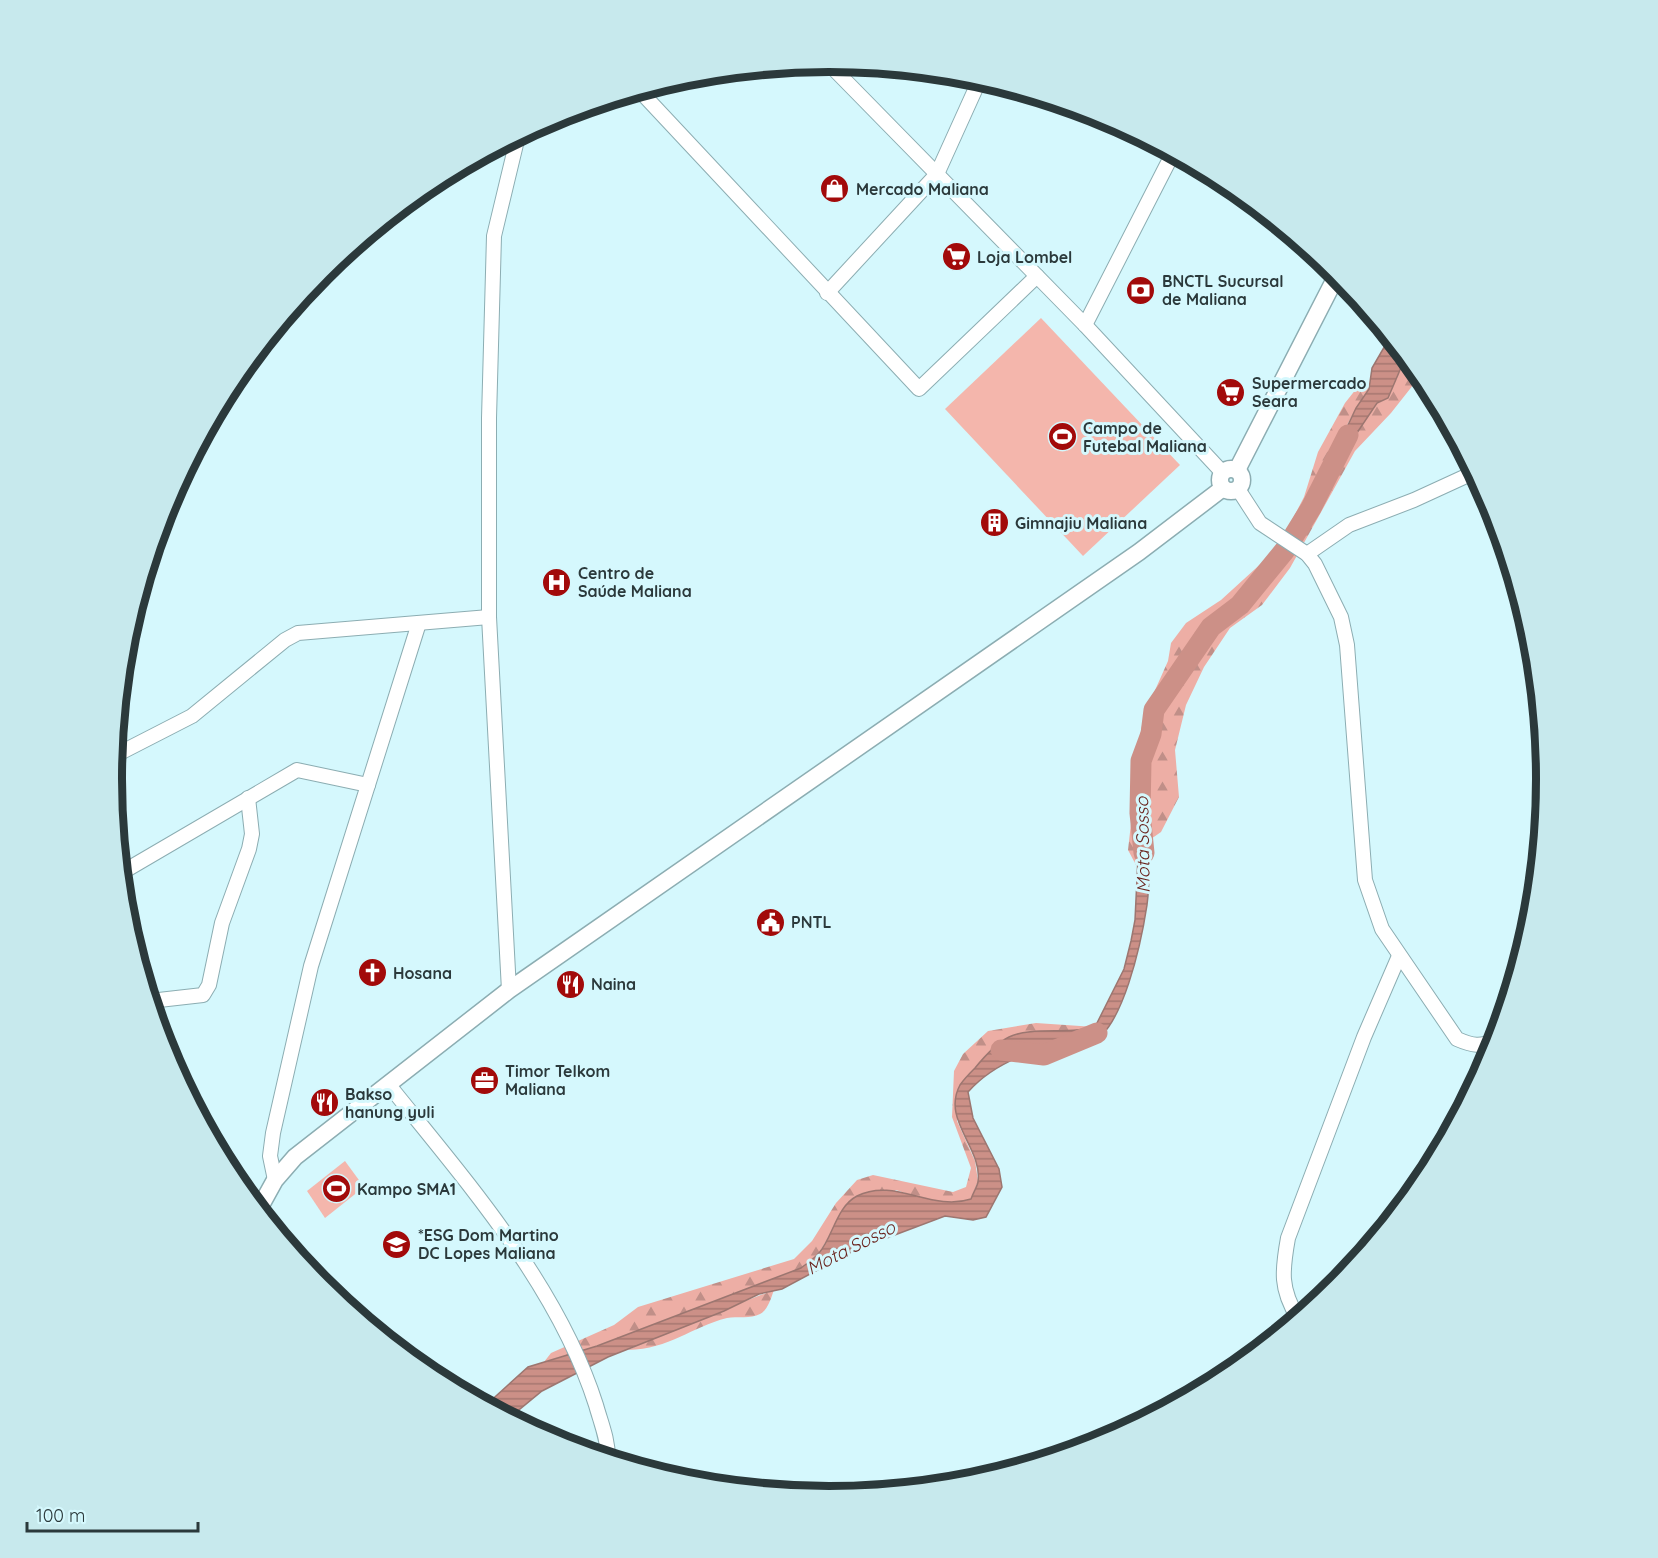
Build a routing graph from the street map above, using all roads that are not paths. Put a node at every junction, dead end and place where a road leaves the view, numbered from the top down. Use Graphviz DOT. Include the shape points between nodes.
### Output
graph roads {
  1 [pos="837,72"];
  2 [pos="976,88"];
  3 [pos="646,96"];
  4 [pos="516,145"];
  5 [pos="1169,160"];
  6 [pos="938,174"];
  7 [pos="1036,276"];
  8 [pos="1333,283"];
  9 [pos="827,292"];
  10 [pos="1085,325"];
  11 [pos="1467,476"];
  12 [pos="1230,480"];
  13 [pos="1307,554"];
  14 [pos="489,617"];
  15 [pos="419,623"];
  16 [pos="123,751"];
  17 [pos="368,785"];
  18 [pos="248,798"];
  19 [pos="128,869"];
  20 [pos="1399,956"];
  21 [pos="509,990"];
  22 [pos="158,1000"];
  23 [pos="1484,1045"];
  24 [pos="388,1084"];
  25 [pos="275,1180"];
  26 [pos="263,1202"];
  27 [pos="1294,1312"];
  28 [pos="608,1450"];
  1 -- 6 [label="street"];
  2 -- 6 [label="street"];
  3 -- 9 [label="street"];
  4 -- 14 [label="street" via="494,236"];
  5 -- 10 [label="street"];
  6 -- 7 [label="street"];
  6 -- 9 [label="street"];
  7 -- 9 [label="street" via="919,388"];
  7 -- 10 [label="street"];
  8 -- 12 [label="main road"];
  10 -- 12 [label="street"];
  11 -- 13 [label="street" via="1414,501 1348,525"];
  12 -- 13 [label="street" via="1260,523"];
  12 -- 21 [label="main road" via="1139,552"];
  13 -- 20 [label="street" via="1341,617 1347,645 1365,880 1382,929"];
  14 -- 15 [label="street"];
  14 -- 21 [label="street"];
  15 -- 16 [label="street" via="298,633 192,716"];
  15 -- 17 [label="street"];
  17 -- 18 [label="street" via="297,770"];
  17 -- 25 [label="street" via="311,966 273,1133 270,1156"];
  18 -- 19 [label="street"];
  18 -- 22 [label="street" via="252,834 249,849 222,923 209,985 203,995"];
  20 -- 23 [label="street" via="1457,1039"];
  20 -- 27 [label="street" via="1288,1238 1283,1285"];
  21 -- 24 [label="main road"];
  24 -- 25 [label="main road" via="295,1157"];
  24 -- 28 [label="street" via="460,1174 540,1285 590,1385"];
  25 -- 26 [label="main road"];
}
